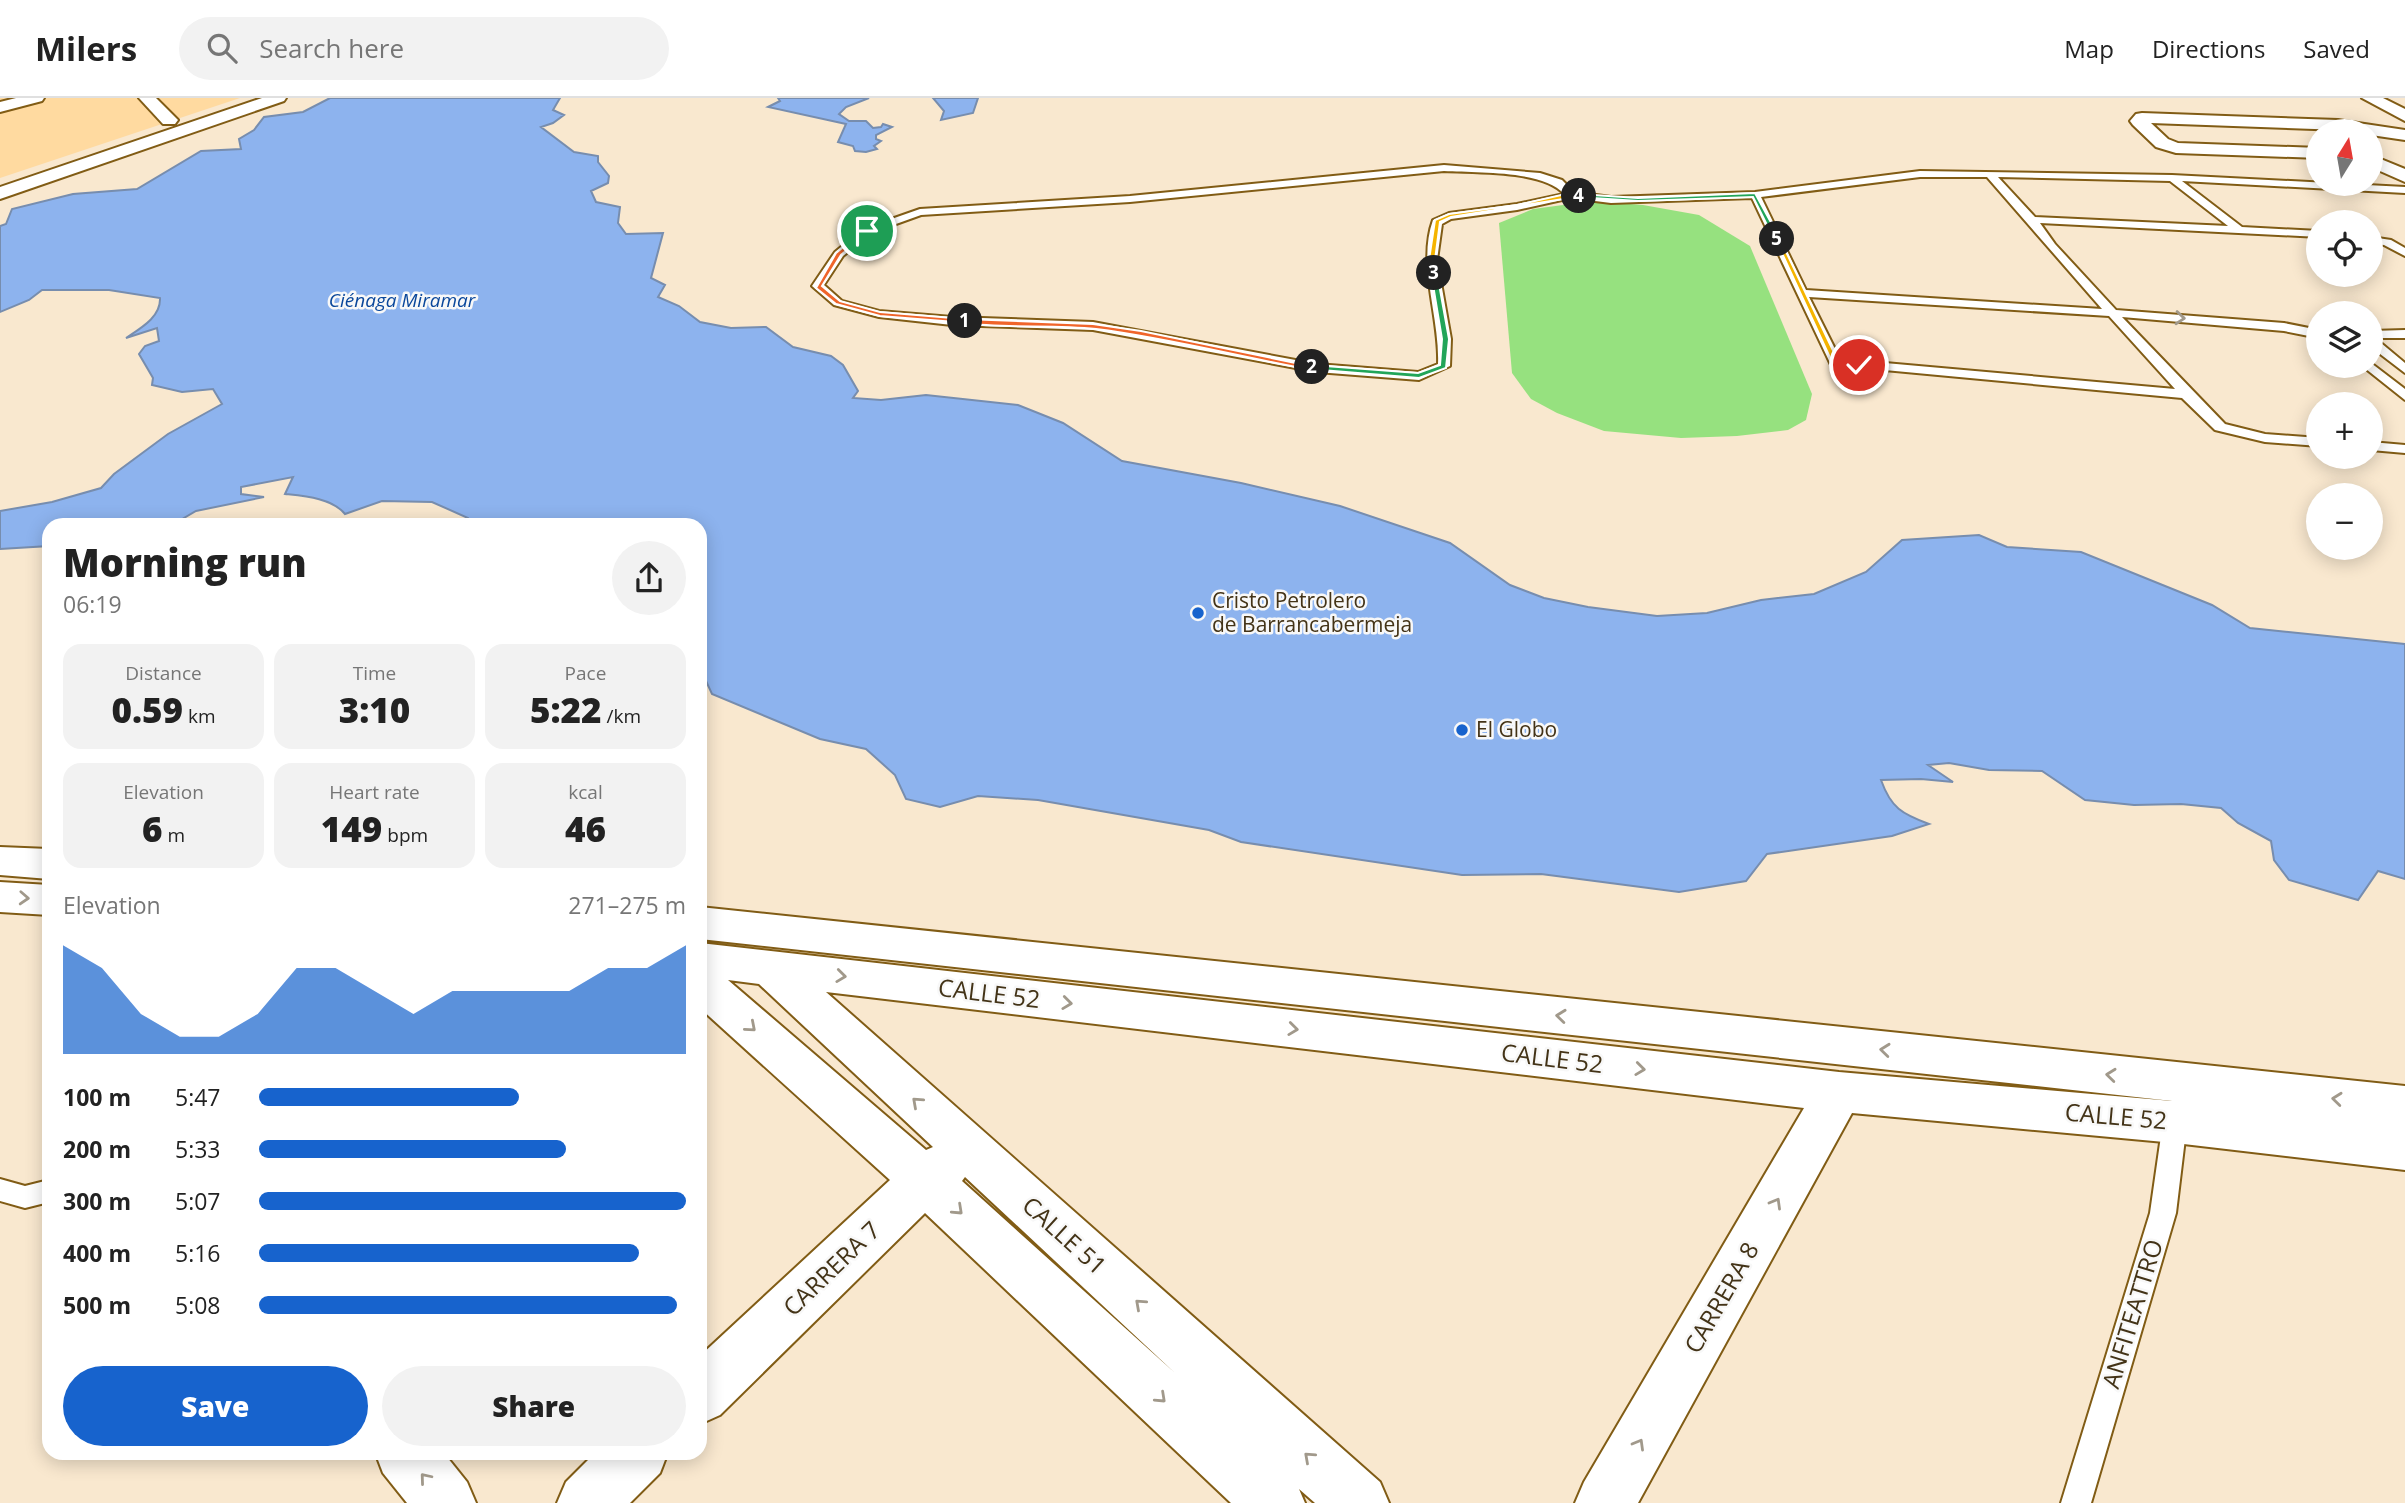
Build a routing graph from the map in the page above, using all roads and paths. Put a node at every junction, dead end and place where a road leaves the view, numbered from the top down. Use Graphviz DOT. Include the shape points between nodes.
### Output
graph roads {
  1 [pos="36,98"];
  2 [pos="148,98"];
  3 [pos="235,98"];
  4 [pos="278,98"];
  5 [pos="2370,98"];
  6 [pos="0,107"];
  7 [pos="2405,116"];
  8 [pos="169,120"];
  9 [pos="2306,124"];
  10 [pos="2384,132"];
  11 [pos="2405,135"];
  12 [pos="2306,153"];
  13 [pos="2384,166"];
  14 [pos="1990,174"];
  15 [pos="0,175"];
  16 [pos="2405,176"];
  17 [pos="2172,178"];
  18 [pos="2405,190"];
  19 [pos="0,193"];
  20 [pos="1570,195"];
  21 [pos="1755,195"];
  22 [pos="2032,220"];
  23 [pos="2239,230"];
  24 [pos="2306,233"];
  25 [pos="2383,242"];
  26 [pos="2405,253"];
  27 [pos="1804,293"];
  28 [pos="2112,313"];
  29 [pos="2306,331"];
  30 [pos="2405,334"];
  31 [pos="2383,335"];
  32 [pos="2383,351"];
  33 [pos="2405,369"];
  34 [pos="2383,377"];
  35 [pos="2186,394"];
  36 [pos="2405,396"];
  37 [pos="2306,441"];
  38 [pos="2383,447"];
  39 [pos="2405,449"];
  40 [pos="0,861"];
  41 [pos="42,864"];
  42 [pos="0,897"];
  43 [pos="42,900"];
  44 [pos="707,924"];
  45 [pos="707,961"];
  46 [pos="770,968"];
  47 [pos="707,988"];
  48 [pos="1839,1092"];
  49 [pos="2405,1106"];
  50 [pos="2175,1122"];
  51 [pos="967,1147"];
  52 [pos="2405,1148"];
  53 [pos="925,1180"];
  54 [pos="0,1190"];
  55 [pos="42,1193"];
  56 [pos="707,1388"];
  57 [pos="411,1460"];
  58 [pos="631,1460"];
  59 [pos="446,1503"];
  60 [pos="587,1503"];
  61 [pos="1275,1503"];
  62 [pos="1359,1503"];
  63 [pos="1605,1503"];
  64 [pos="2076,1503"];
  1 -- 6 [label="street"];
  2 -- 8 [label="street"];
  3 -- 8 [label="street"];
  4 -- 19 [label="street"];
  5 -- 7 [label="street"];
  8 -- 15 [label="street"];
  9 -- 12 [label="street" via="2139,121 2162,143 2176,148"];
  10 -- 11 [label="street"];
  13 -- 16 [label="street"];
  14 -- 17 [label="lane"];
  14 -- 21 [label="lane" via="1920,174"];
  14 -- 22 [label="lane"];
  17 -- 18 [label="lane"];
  17 -- 23 [label="lane"];
  20 -- 20 [label="lane" via="1559,181 1540,176 1444,168 1130,199 920,212 867,231 839,254 818,286 838,303 880,314 1093,326 1317,368 1419,376 1444,366 1445,339 1432,260 1437,222"];
  20 -- 21 [label="lane" via="1611,200"];
  21 -- 27 [label="lane"];
  22 -- 23 [label="lane"];
  22 -- 28 [label="lane"];
  23 -- 24 [label="lane"];
  25 -- 26 [label="lane"];
  27 -- 28 [label="lane"];
  27 -- 35 [label="lane" via="1835,362"];
  28 -- 29 [label="lane, one-way"];
  28 -- 35 [label="lane"];
  30 -- 31 [label="lane"];
  32 -- 33 [label="lane"];
  34 -- 36 [label="lane"];
  35 -- 37 [label="lane" via="2220,427 2265,438"];
  38 -- 39 [label="lane"];
  40 -- 41 [label="street"];
  42 -- 43 [label="street, one-way"];
  49 -- 44 [label="street, CALLE 52, one-way"];
  45 -- 46 [label="street, CALLE 52"];
  46 -- 48 [label="street, CALLE 52, one-way"];
  51 -- 46 [label="street, CALLE 51, one-way"];
  47 -- 53 [label="street, one-way"];
  48 -- 50 [label="street, CALLE 52"];
  63 -- 48 [label="street, CARRERA 8, one-way"];
  50 -- 52 [label="street, CALLE 52"];
  50 -- 64 [label="lane, ANFITEATTRO" via="2163,1213"];
  51 -- 53 [label="street, CARRERA 7"];
  62 -- 51 [label="street, CALLE 51, one-way"];
  53 -- 56 [label="street, CARRERA 7"];
  53 -- 61 [label="street, one-way"];
  54 -- 55 [label="lane" via="25,1197"];
  59 -- 57 [label="street, one-way"];
  58 -- 60 [label="street"];
}
